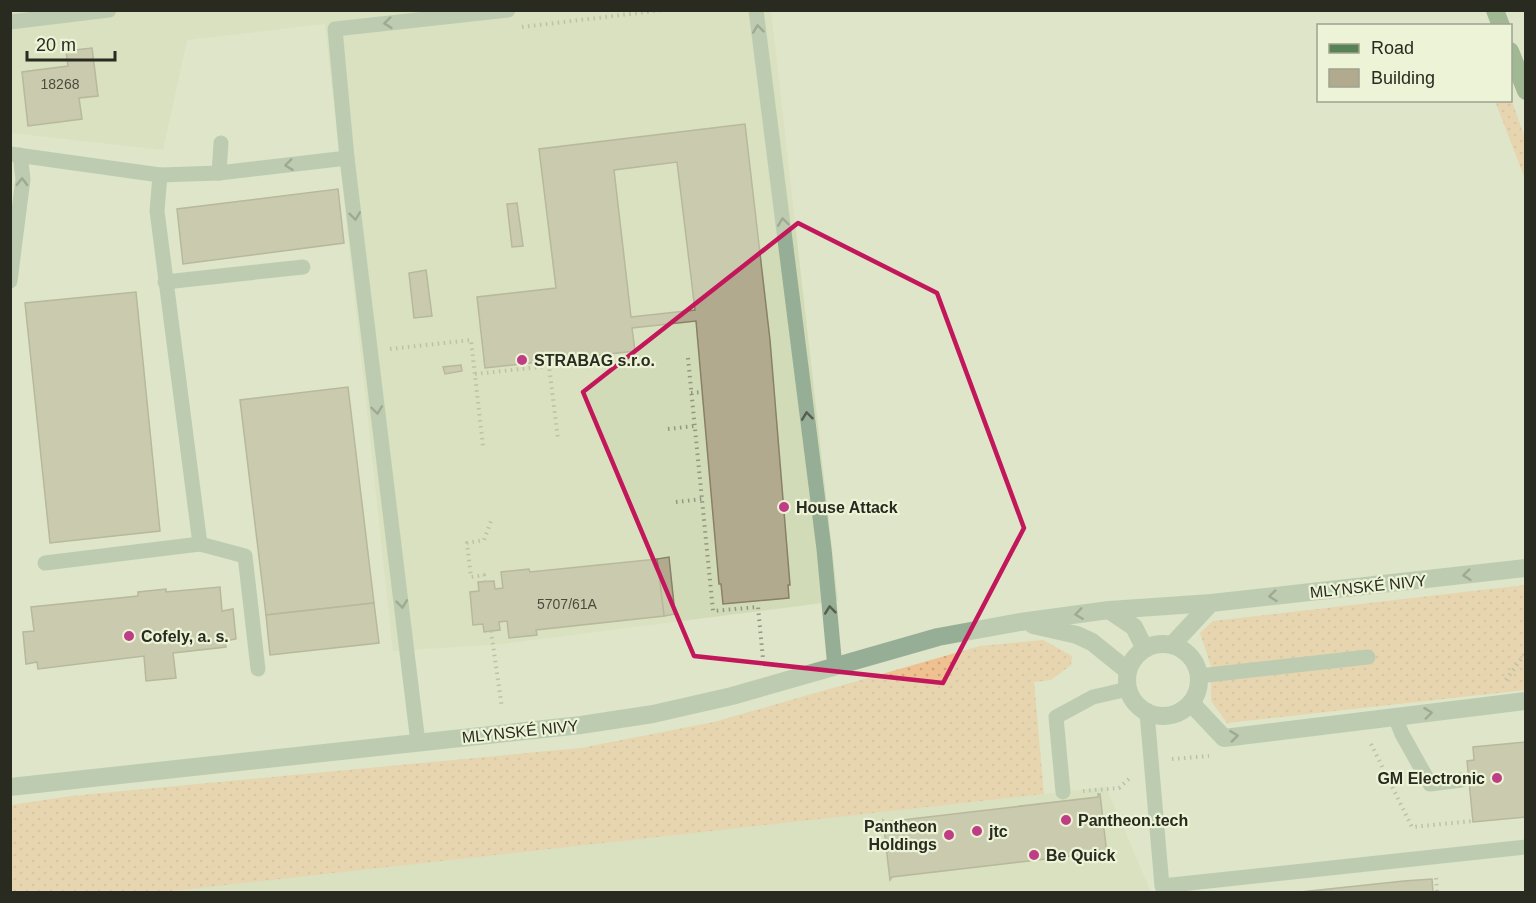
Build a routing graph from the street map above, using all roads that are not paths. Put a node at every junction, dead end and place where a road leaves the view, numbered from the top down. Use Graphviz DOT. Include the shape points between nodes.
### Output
graph roads {
  1 [pos="109,10"];
  2 [pos="508,10"];
  3 [pos="756,10"];
  4 [pos="10,22"];
  5 [pos="1512,56"];
  6 [pos="1526,91"];
  7 [pos="221,143"];
  8 [pos="15,154"];
  9 [pos="347,159"];
  10 [pos="219,173"];
  11 [pos="160,175"];
  12 [pos="303,267"];
  13 [pos="10,281"];
  14 [pos="165,282"];
  15 [pos="200,544"];
  16 [pos="45,563"];
  17 [pos="1526,568"];
  18 [pos="1211,603"];
  19 [pos="1109,610"];
  20 [pos="1020,622"];
  21 [pos="1172,645"];
  22 [pos="1145,649"];
  23 [pos="1368,657"];
  24 [pos="835,668"];
  25 [pos="258,669"];
  26 [pos="1128,670"];
  27 [pos="1199,676"];
  28 [pos="1128,689"];
  29 [pos="1526,701"];
  30 [pos="1191,703"];
  31 [pos="1148,712"];
  32 [pos="1395,717"];
  33 [pos="418,742"];
  34 [pos="1462,780"];
  35 [pos="10,787"];
  36 [pos="1063,792"];
  37 [pos="1526,847"];
  38 [pos="1163,889"];
  1 -- 4 [label="lane"];
  2 -- 9 [label="lane, one-way" via="335,29"];
  24 -- 3 [label="lane, one-way" via="824,549"];
  5 -- 6 [label="main road"];
  7 -- 10 [label="lane"];
  8 -- 11 [label="lane"];
  13 -- 8 [label="lane, one-way" via="23,179"];
  9 -- 10 [label="lane, one-way"];
  9 -- 33 [label="lane, one-way"];
  10 -- 11 [label="lane"];
  11 -- 14 [label="lane" via="157,211"];
  12 -- 14 [label="lane"];
  14 -- 15 [label="lane"];
  15 -- 16 [label="lane"];
  15 -- 25 [label="lane" via="245,556"];
  17 -- 18 [label="street, MLYNSKÉ NIVY, one-way"];
  18 -- 19 [label="street, MLYNSKÉ NIVY"];
  18 -- 21 [label="street"];
  19 -- 20 [label="street, MLYNSKÉ NIVY, one-way"];
  19 -- 22 [label="street" via="1134,627"];
  20 -- 24 [label="street, MLYNSKÉ NIVY" via="938,637"];
  20 -- 26 [label="street, MLYNSKÉ NIVY" via="1077,635"];
  21 -- 22 [label="street" via="1158,644"];
  21 -- 27 [label="street" via="1190,656"];
  22 -- 26 [label="street"];
  23 -- 27 [label="lane"];
  24 -- 33 [label="street, MLYNSKÉ NIVY" via="653,714"];
  26 -- 28 [label="street"];
  27 -- 30 [label="street" via="1198,690"];
  28 -- 31 [label="street" via="1137,705"];
  28 -- 36 [label="lane" via="1093,697 1056,717"];
  32 -- 29 [label="street, one-way"];
  30 -- 31 [label="street" via="1167,716"];
  30 -- 32 [label="street, one-way" via="1224,738"];
  31 -- 38 [label="lane"];
  32 -- 34 [label="lane" via="1430,784"];
  33 -- 35 [label="street, MLYNSKÉ NIVY"];
  37 -- 38 [label="lane"];
}
